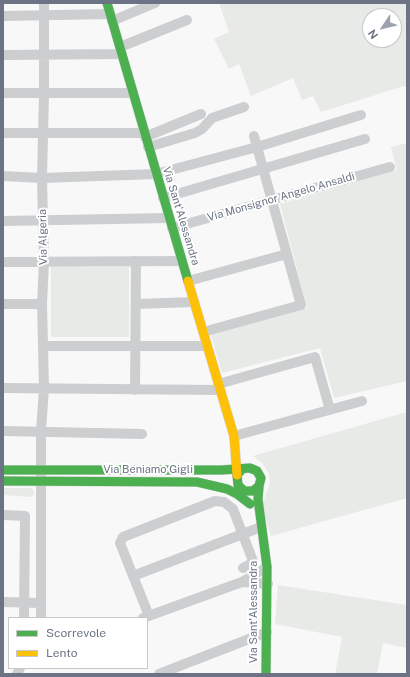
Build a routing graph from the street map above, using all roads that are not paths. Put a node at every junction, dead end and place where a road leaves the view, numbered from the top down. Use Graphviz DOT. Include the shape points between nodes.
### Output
graph roads {
  1 [pos="44,3"];
  2 [pos="107,3"];
  3 [pos="155,3"];
  4 [pos="44,15"];
  5 [pos="3,16"];
  6 [pos="111,17"];
  7 [pos="187,20"];
  8 [pos="121,50"];
  9 [pos="3,55"];
  10 [pos="44,55"];
  11 [pos="133,92"];
  12 [pos="3,93"];
  13 [pos="44,93"];
  14 [pos="244,107"];
  15 [pos="201,114"];
  16 [pos="361,116"];
  17 [pos="3,133"];
  18 [pos="43,133"];
  19 [pos="254,136"];
  20 [pos="146,139"];
  21 [pos="365,139"];
  22 [pos="257,147"];
  23 [pos="390,167"];
  24 [pos="263,168"];
  25 [pos="156,174"];
  26 [pos="3,176"];
  27 [pos="42,178"];
  28 [pos="163,198"];
  29 [pos="272,199"];
  30 [pos="43,219"];
  31 [pos="3,220"];
  32 [pos="171,223"];
  33 [pos="287,254"];
  34 [pos="44,261"];
  35 [pos="136,261"];
  36 [pos="182,261"];
  37 [pos="3,262"];
  38 [pos="188,280"];
  39 [pos="194,302"];
  40 [pos="3,304"];
  41 [pos="42,304"];
  42 [pos="136,304"];
  43 [pos="203,332"];
  44 [pos="42,346"];
  45 [pos="136,346"];
  46 [pos="207,346"];
  47 [pos="219,387"];
  48 [pos="3,388"];
  49 [pos="44,388"];
  50 [pos="135,390"];
  51 [pos="362,401"];
  52 [pos="330,410"];
  53 [pos="3,431"];
  54 [pos="41,431"];
  55 [pos="142,434"];
  56 [pos="234,436"];
  57 [pos="236,452"];
  58 [pos="254,469"];
  59 [pos="3,470"];
  60 [pos="222,470"];
  61 [pos="41,476"];
  62 [pos="239,476"];
  63 [pos="3,481"];
  64 [pos="197,482"];
  65 [pos="259,486"];
  66 [pos="250,504"];
  67 [pos="3,515"];
  68 [pos="261,527"];
  69 [pos="243,534"];
  70 [pos="267,567"];
  71 [pos="243,568"];
  72 [pos="133,576"];
  73 [pos="242,582"];
  74 [pos="268,584"];
  75 [pos="3,602"];
  76 [pos="24,603"];
  77 [pos="41,603"];
  78 [pos="24,617"];
  79 [pos="41,617"];
  80 [pos="146,617"];
  81 [pos="267,632"];
  82 [pos="159,674"];
  83 [pos="266,674"];
  1 -- 4 [label="street, Via Algeria"];
  2 -- 6 [label="street, Via Sant'Alessandra"];
  3 -- 6 [label="street"];
  4 -- 5 [label="street"];
  4 -- 6 [label="street"];
  4 -- 10 [label="street, Via Algeria"];
  6 -- 8 [label="street, Via Sant'Alessandra"];
  7 -- 8 [label="street"];
  8 -- 10 [label="street"];
  8 -- 11 [label="street, Via Sant'Alessandra"];
  9 -- 10 [label="street"];
  10 -- 13 [label="street, Via Algeria"];
  11 -- 13 [label="street"];
  11 -- 20 [label="street, Via Sant'Alessandra"];
  12 -- 13 [label="street"];
  13 -- 18 [label="street, Via Algeria"];
  14 -- 20 [label="street" via="212,118 195,133"];
  15 -- 20 [label="street"];
  16 -- 22 [label="street"];
  17 -- 18 [label="street"];
  18 -- 20 [label="street"];
  18 -- 27 [label="street, Via Algeria"];
  19 -- 22 [label="street"];
  20 -- 25 [label="street, Via Sant'Alessandra"];
  21 -- 24 [label="street"];
  22 -- 24 [label="street"];
  22 -- 25 [label="street"];
  23 -- 29 [label="street, Via Monsignor Angelo Ansaldi"];
  24 -- 28 [label="street"];
  24 -- 29 [label="street"];
  25 -- 27 [label="street"];
  25 -- 28 [label="street, Via Sant'Alessandra"];
  26 -- 27 [label="street"];
  27 -- 30 [label="street, Via Algeria"];
  28 -- 32 [label="street, Via Sant'Alessandra"];
  29 -- 32 [label="street, Via Monsignor Angelo Ansaldi"];
  29 -- 33 [label="street"];
  30 -- 31 [label="street, Via Monsignor Angelo Ansaldi"];
  30 -- 32 [label="street, Via Monsignor Angelo Ansaldi"];
  30 -- 34 [label="street, Via Algeria"];
  32 -- 36 [label="street, Via Sant'Alessandra"];
  33 -- 38 [label="street"];
  33 -- 43 [label="street" via="301,306"];
  34 -- 35 [label="street"];
  34 -- 37 [label="street"];
  34 -- 41 [label="street, Via Algeria"];
  35 -- 36 [label="street"];
  35 -- 42 [label="street"];
  36 -- 38 [label="street, Via Sant'Alessandra"];
  38 -- 39 [label="street, Via Sant'Alessandra"];
  39 -- 42 [label="street"];
  39 -- 43 [label="street, Via Sant'Alessandra"];
  40 -- 41 [label="street"];
  41 -- 44 [label="street, Via Algeria"];
  42 -- 45 [label="street"];
  43 -- 46 [label="street, Via Sant'Alessandra"];
  44 -- 45 [label="street"];
  44 -- 49 [label="street, Via Algeria"];
  45 -- 46 [label="street"];
  45 -- 50 [label="street"];
  46 -- 47 [label="street, Via Sant'Alessandra"];
  47 -- 50 [label="street"];
  47 -- 52 [label="street" via="315,357"];
  47 -- 56 [label="street, Via Sant'Alessandra"];
  48 -- 49 [label="street"];
  49 -- 50 [label="street"];
  49 -- 54 [label="street, Via Algeria"];
  51 -- 52 [label="street"];
  52 -- 56 [label="street"];
  53 -- 54 [label="street"];
  54 -- 55 [label="street"];
  54 -- 61 [label="street, Via Algeria"];
  56 -- 57 [label="street"];
  56 -- 58 [label="street"];
  57 -- 60 [label="street" via="234,460"];
  57 -- 62 [label="street"];
  58 -- 62 [label="street" via="246,468"];
  58 -- 65 [label="street" via="261,478"];
  59 -- 61 [label="street"];
  60 -- 61 [label="street, Via Beniamo Gigli"];
  60 -- 62 [label="street, Via Beniamo Gigli"];
  61 -- 63 [label="street"];
  61 -- 64 [label="street, Via Beniamo Gigli"];
  61 -- 77 [label="street, Via Algeria"];
  62 -- 64 [label="street"];
  62 -- 65 [label="street" via="244,491 253,491"];
  62 -- 66 [label="street"];
  64 -- 66 [label="street, Via Beniamo Gigli" via="227,488"];
  65 -- 68 [label="street"];
  66 -- 68 [label="street"];
  67 -- 76 [label="street" via="26,516"];
  68 -- 69 [label="street"];
  68 -- 70 [label="street, Via Sant'Alessandra"];
  69 -- 71 [label="street" via="253,561"];
  69 -- 72 [label="street"];
  69 -- 72 [label="street" via="233,509 224,502 215,501 123,537 120,543"];
  70 -- 73 [label="street"];
  70 -- 74 [label="street, Via Sant'Alessandra"];
  72 -- 80 [label="street"];
  73 -- 74 [label="street"];
  73 -- 80 [label="street"];
  74 -- 81 [label="street, Via Sant'Alessandra"];
  75 -- 76 [label="street"];
  76 -- 77 [label="street"];
  76 -- 78 [label="street"];
  77 -- 79 [label="street, Via Algeria"];
  81 -- 82 [label="street"];
  81 -- 83 [label="street, Via Sant'Alessandra"];
}
